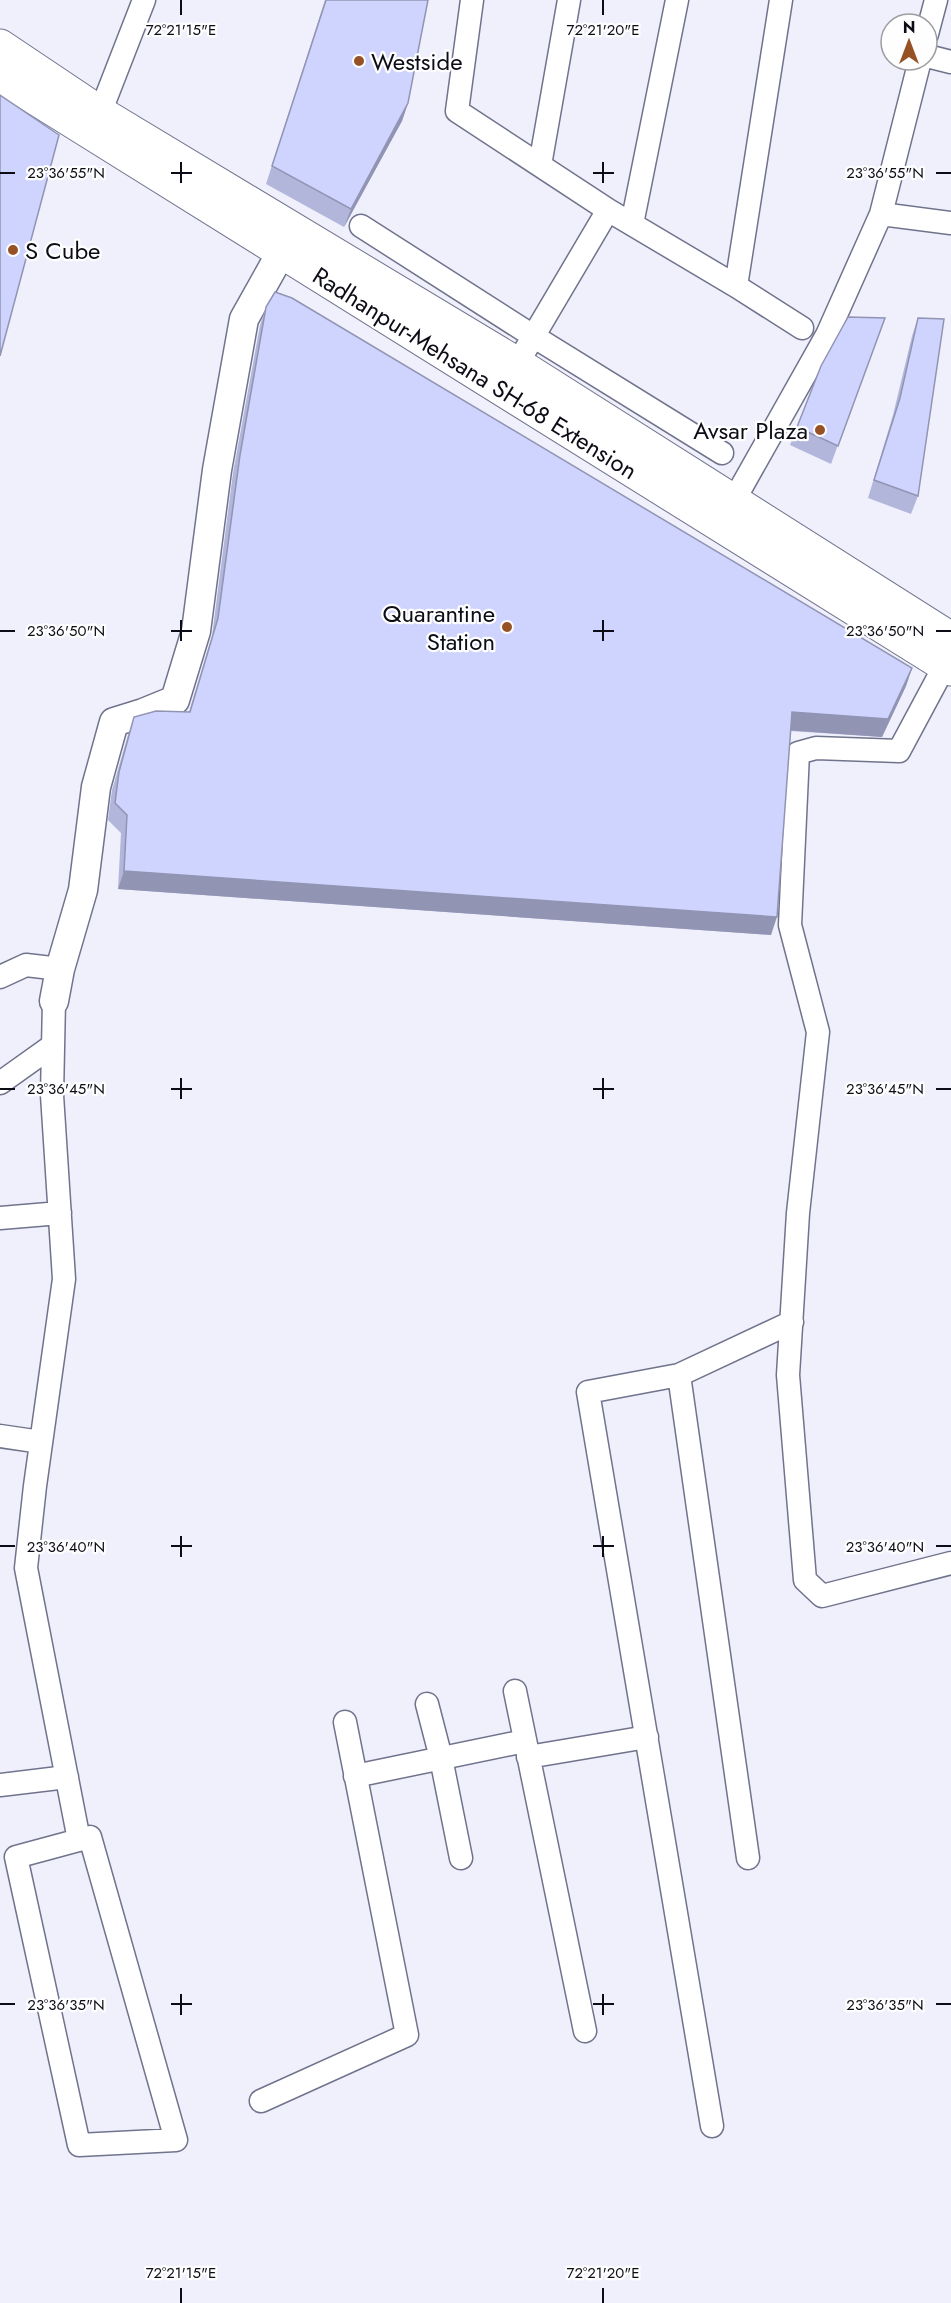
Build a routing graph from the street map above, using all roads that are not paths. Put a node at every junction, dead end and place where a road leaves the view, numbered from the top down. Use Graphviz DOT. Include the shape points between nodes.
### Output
graph roads {
  1 [pos="144,0"];
  2 [pos="472,0"];
  3 [pos="569,0"];
  4 [pos="677,0"];
  5 [pos="781,0"];
  6 [pos="0,46"];
  7 [pos="917,72"];
  8 [pos="0,76"];
  9 [pos="100,113"];
  10 [pos="540,165"];
  11 [pos="608,210"];
  12 [pos="881,214"];
  13 [pos="951,223"];
  14 [pos="632,224"];
  15 [pos="361,226"];
  16 [pos="281,253"];
  17 [pos="736,286"];
  18 [pos="802,328"];
  19 [pos="533,336"];
  20 [pos="509,377"];
  21 [pos="722,453"];
  22 [pos="734,501"];
  23 [pos="949,657"];
  24 [pos="60,969"];
  25 [pos="0,977"];
  26 [pos="54,1001"];
  27 [pos="52,1046"];
  28 [pos="0,1083"];
  29 [pos="60,1213"];
  30 [pos="0,1218"];
  31 [pos="792,1322"];
  32 [pos="679,1375"];
  33 [pos="0,1436"];
  34 [pos="41,1442"];
  35 [pos="951,1563"];
  36 [pos="515,1691"];
  37 [pos="427,1704"];
  38 [pos="345,1722"];
  39 [pos="647,1737"];
  40 [pos="527,1749"];
  41 [pos="441,1758"];
  42 [pos="355,1776"];
  43 [pos="67,1777"];
  44 [pos="0,1785"];
  45 [pos="79,1840"];
  46 [pos="461,1858"];
  47 [pos="748,1858"];
  48 [pos="585,2031"];
  49 [pos="261,2101"];
  50 [pos="712,2126"];
  1 -- 9 [label="street"];
  2 -- 10 [label="street" via="457,111"];
  3 -- 10 [label="street"];
  4 -- 14 [label="street"];
  5 -- 17 [label="street"];
  6 -- 9 [label="highway"];
  7 -- 12 [label="street"];
  8 -- 16 [label="highway, Radhanpur-Mehsana SH-68 Extension"];
  9 -- 20 [label="highway"];
  10 -- 11 [label="street"];
  11 -- 14 [label="street"];
  11 -- 19 [label="street"];
  12 -- 13 [label="street"];
  12 -- 22 [label="street" via="827,335"];
  14 -- 17 [label="street"];
  15 -- 19 [label="street"];
  16 -- 20 [label="highway, Radhanpur-Mehsana SH-68 Extension"];
  16 -- 24 [label="street" via="244,319 217,470 196,631 175,700 114,722 96,787 83,890"];
  17 -- 18 [label="street"];
  19 -- 20 [label="street"];
  19 -- 21 [label="street"];
  20 -- 22 [label="highway"];
  20 -- 23 [label="highway, Radhanpur-Mehsana SH-68 Extension"];
  22 -- 23 [label="highway"];
  23 -- 31 [label="street" via="899,751 816,748 798,753 790,925 818,1032 798,1213"];
  24 -- 25 [label="street" via="26,965"];
  24 -- 26 [label="street"];
  26 -- 27 [label="street"];
  27 -- 28 [label="street"];
  27 -- 29 [label="street"];
  29 -- 30 [label="street"];
  29 -- 34 [label="street" via="64,1279"];
  31 -- 32 [label="street"];
  31 -- 35 [label="street" via="788,1375 805,1580 822,1596"];
  32 -- 39 [label="street" via="588,1392"];
  32 -- 47 [label="street"];
  33 -- 34 [label="street"];
  34 -- 43 [label="street" via="26,1568"];
  36 -- 40 [label="street"];
  37 -- 41 [label="street"];
  38 -- 42 [label="street"];
  39 -- 40 [label="street"];
  39 -- 50 [label="street"];
  40 -- 41 [label="street"];
  40 -- 48 [label="street"];
  41 -- 42 [label="street"];
  41 -- 46 [label="street"];
  42 -- 49 [label="street" via="407,2035"];
  43 -- 44 [label="street"];
  43 -- 45 [label="street"];
  45 -- 45 [label="street" via="90,1837 176,2140 79,2145 16,1857"];
}
